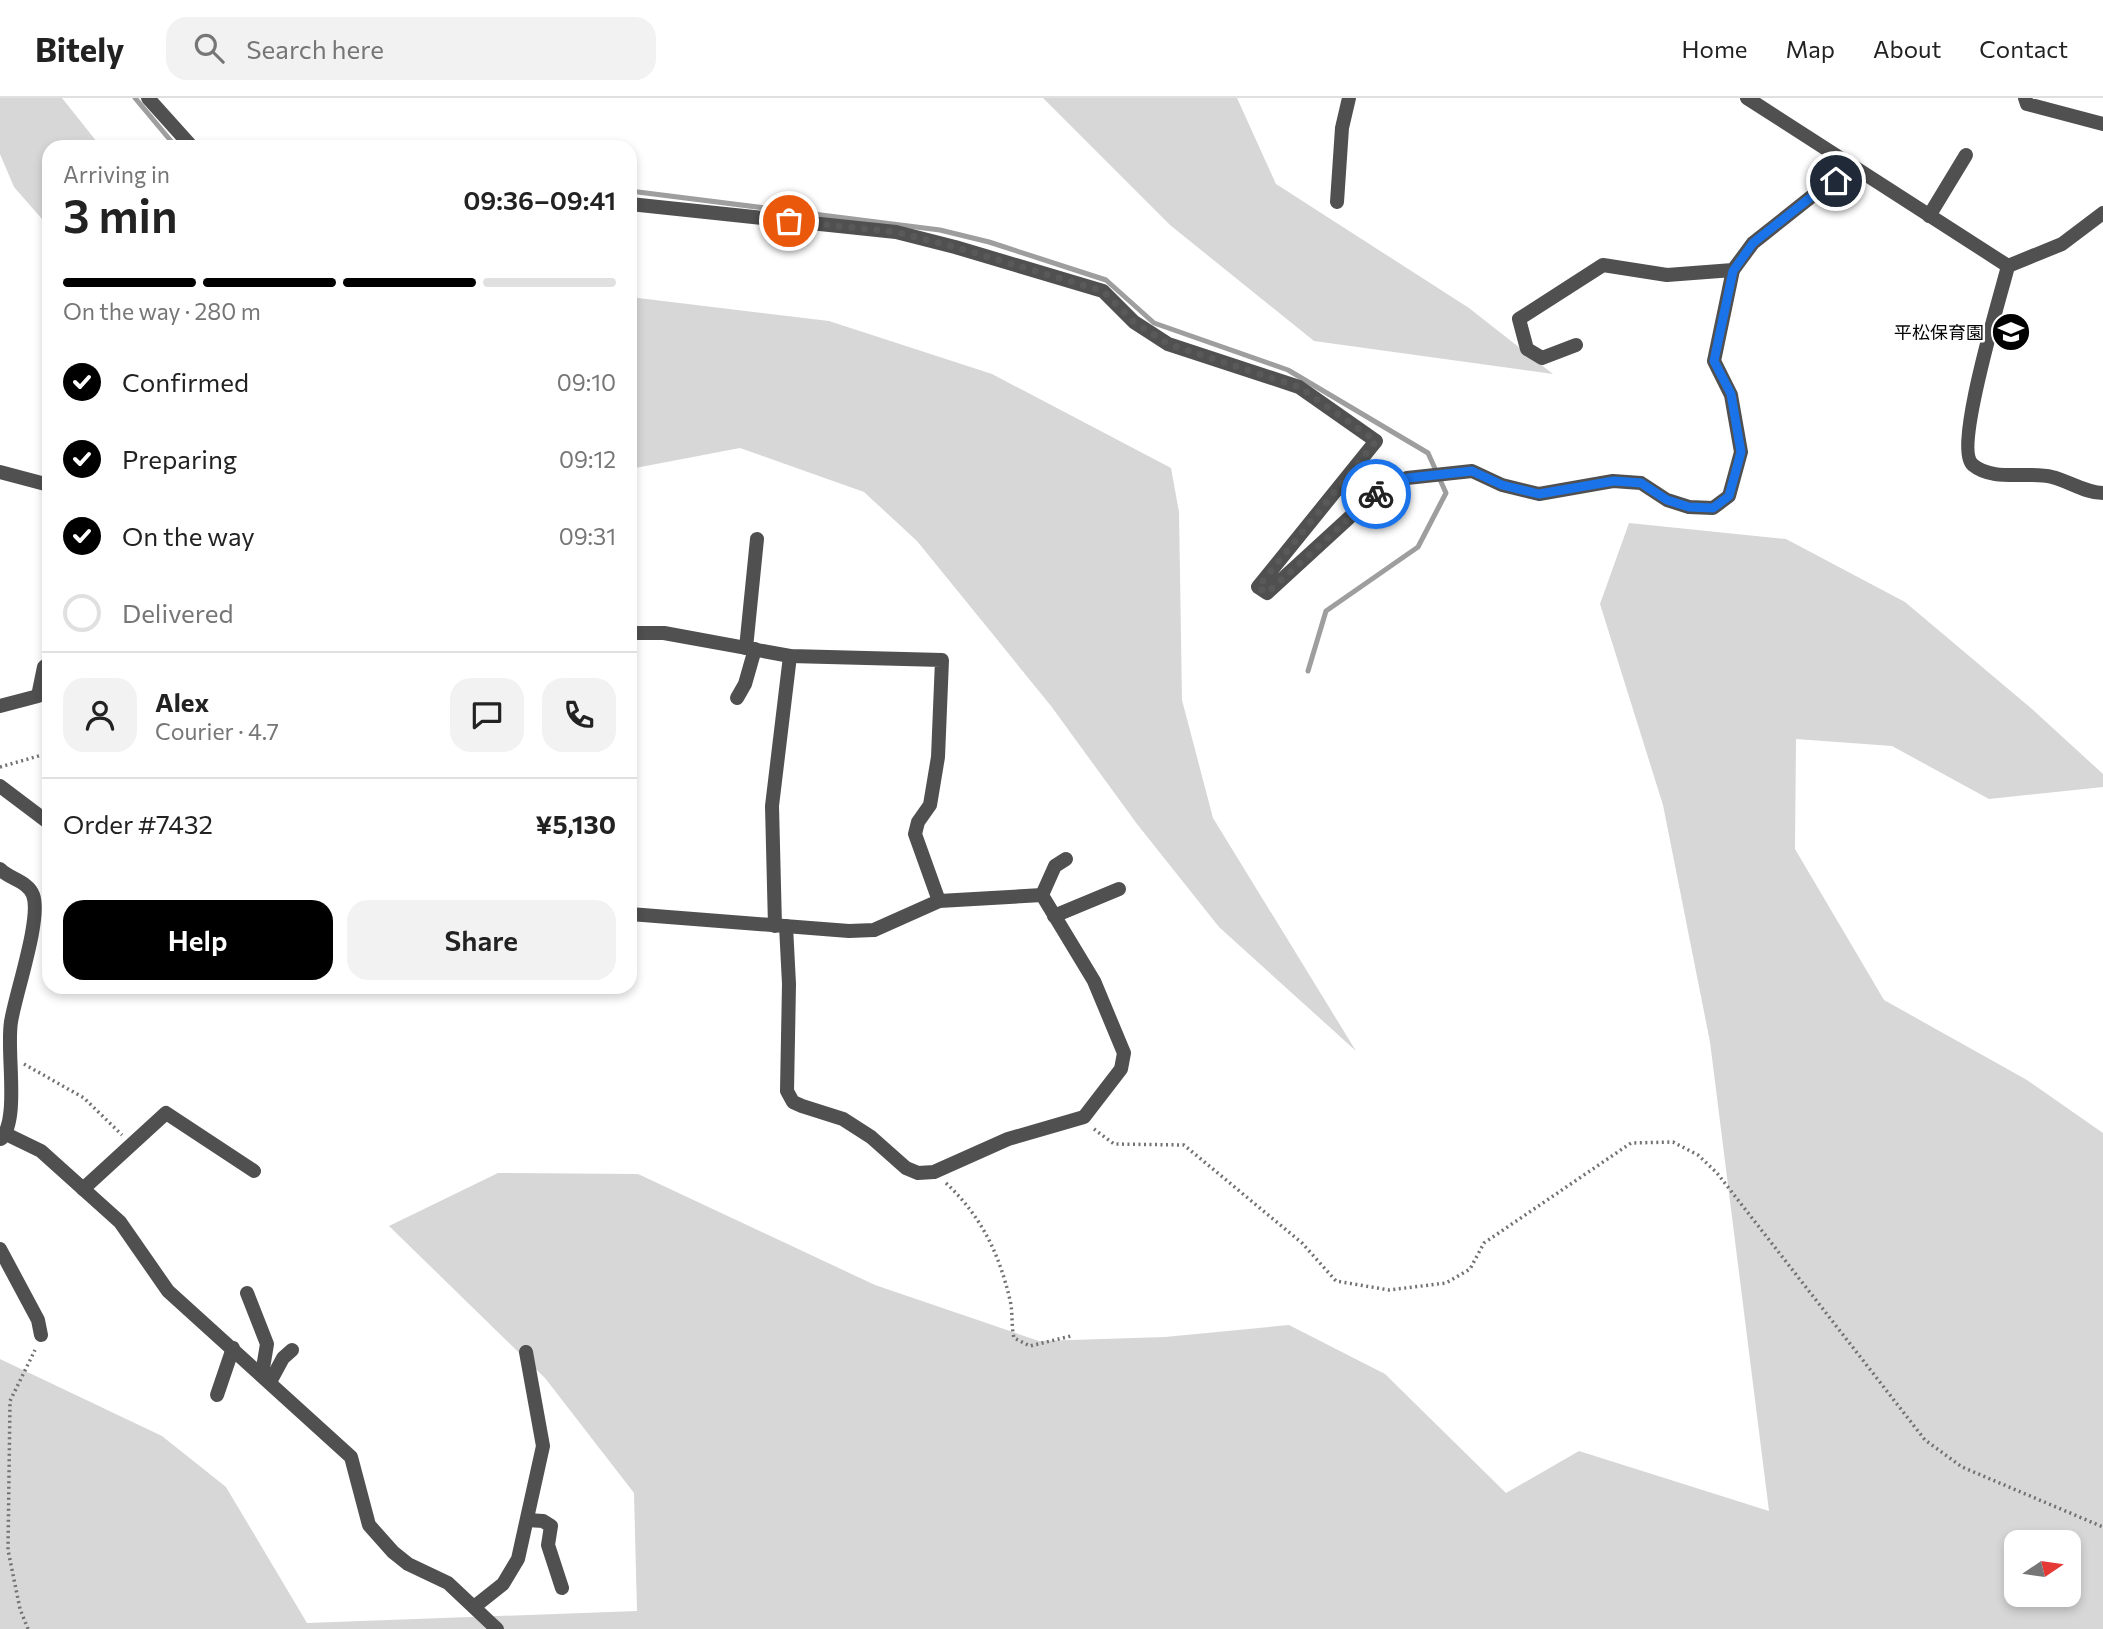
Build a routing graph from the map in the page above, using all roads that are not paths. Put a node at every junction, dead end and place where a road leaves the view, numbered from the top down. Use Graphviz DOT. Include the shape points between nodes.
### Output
graph roads {
  1 [pos="148,98"];
  2 [pos="1349,98"];
  3 [pos="1747,98"];
  4 [pos="2025,98"];
  5 [pos="2103,124"];
  6 [pos="186,140"];
  7 [pos="1966,155"];
  8 [pos="1856,170"];
  9 [pos="1337,202"];
  10 [pos="637,205"];
  11 [pos="2103,213"];
  12 [pos="1929,216"];
  13 [pos="2008,267"];
  14 [pos="1733,271"];
  15 [pos="1576,345"];
  16 [pos="0,472"];
  17 [pos="42,483"];
  18 [pos="2103,494"];
  19 [pos="757,539"];
  20 [pos="637,633"];
  21 [pos="750,648"];
  22 [pos="790,656"];
  23 [pos="42,677"];
  24 [pos="737,698"];
  25 [pos="0,706"];
  26 [pos="0,786"];
  27 [pos="42,818"];
  28 [pos="1066,859"];
  29 [pos="0,869"];
  30 [pos="1119,889"];
  31 [pos="1042,895"];
  32 [pos="939,901"];
  33 [pos="637,916"];
  34 [pos="1054,916"];
  35 [pos="780,926"];
  36 [pos="2,1136"];
  37 [pos="254,1171"];
  38 [pos="83,1189"];
  39 [pos="0,1249"];
  40 [pos="247,1293"];
  41 [pos="41,1335"];
  42 [pos="233,1348"];
  43 [pos="292,1350"];
  44 [pos="526,1352"];
  45 [pos="266,1378"];
  46 [pos="217,1395"];
  47 [pos="527,1520"];
  48 [pos="562,1588"];
  49 [pos="474,1607"];
  50 [pos="497,1629"];
  1 -- 6 [label="street"];
  2 -- 9 [label="street" via="1342,128"];
  3 -- 8 [label="street"];
  4 -- 5 [label="street" via="2027,104"];
  7 -- 12 [label="street"];
  8 -- 12 [label="street"];
  8 -- 14 [label="street" via="1816,193 1753,243"];
  10 -- 14 [label="street" via="896,232 955,247 1103,291 1134,322 1168,344 1299,387 1376,441 1258,587 1267,593 1375,494 1408,478 1472,471 1502,485 1539,494 1614,481 1641,483 1667,500 1713,508 1729,496 1741,452 1731,394 1714,361"];
  11 -- 13 [label="street" via="2062,244"];
  12 -- 13 [label="street"];
  13 -- 18 [label="street" via="1970,415 1966,454 1973,465 1994,474 2050,477"];
  14 -- 15 [label="street" via="1667,275 1603,265 1519,319 1527,349 1542,358"];
  16 -- 17 [label="street"];
  19 -- 21 [label="street"];
  20 -- 21 [label="street" via="664,633"];
  21 -- 22 [label="street"];
  21 -- 24 [label="street" via="745,684"];
  22 -- 32 [label="street" via="942,660 930,805 915,834"];
  22 -- 35 [label="street" via="772,806"];
  23 -- 25 [label="street" via="38,696"];
  26 -- 27 [label="street"];
  28 -- 31 [label="street" via="1055,866"];
  29 -- 36 [label="street" via="34,896 34,918 10,1024 10,1116"];
  30 -- 34 [label="street"];
  31 -- 32 [label="street"];
  31 -- 34 [label="street"];
  32 -- 35 [label="street" via="874,930"];
  33 -- 35 [label="street"];
  34 -- 35 [label="street" via="1094,981 1124,1053 1121,1069 1084,1117 1007,1139 934,1172 918,1174 843,1119 793,1102 787,1091 789,984"];
  36 -- 38 [label="street" via="41,1151"];
  37 -- 38 [label="street" via="166,1113"];
  38 -- 42 [label="street" via="120,1222 168,1291"];
  39 -- 41 [label="street" via="38,1320"];
  40 -- 45 [label="street" via="267,1344"];
  42 -- 45 [label="street"];
  42 -- 46 [label="street"];
  43 -- 45 [label="street"];
  44 -- 47 [label="street" via="543,1446"];
  45 -- 49 [label="street" via="351,1457 369,1525 393,1552 448,1583"];
  47 -- 48 [label="street" via="551,1526 548,1545"];
  47 -- 49 [label="street" via="518,1559 503,1584"];
  49 -- 50 [label="street"];
}
